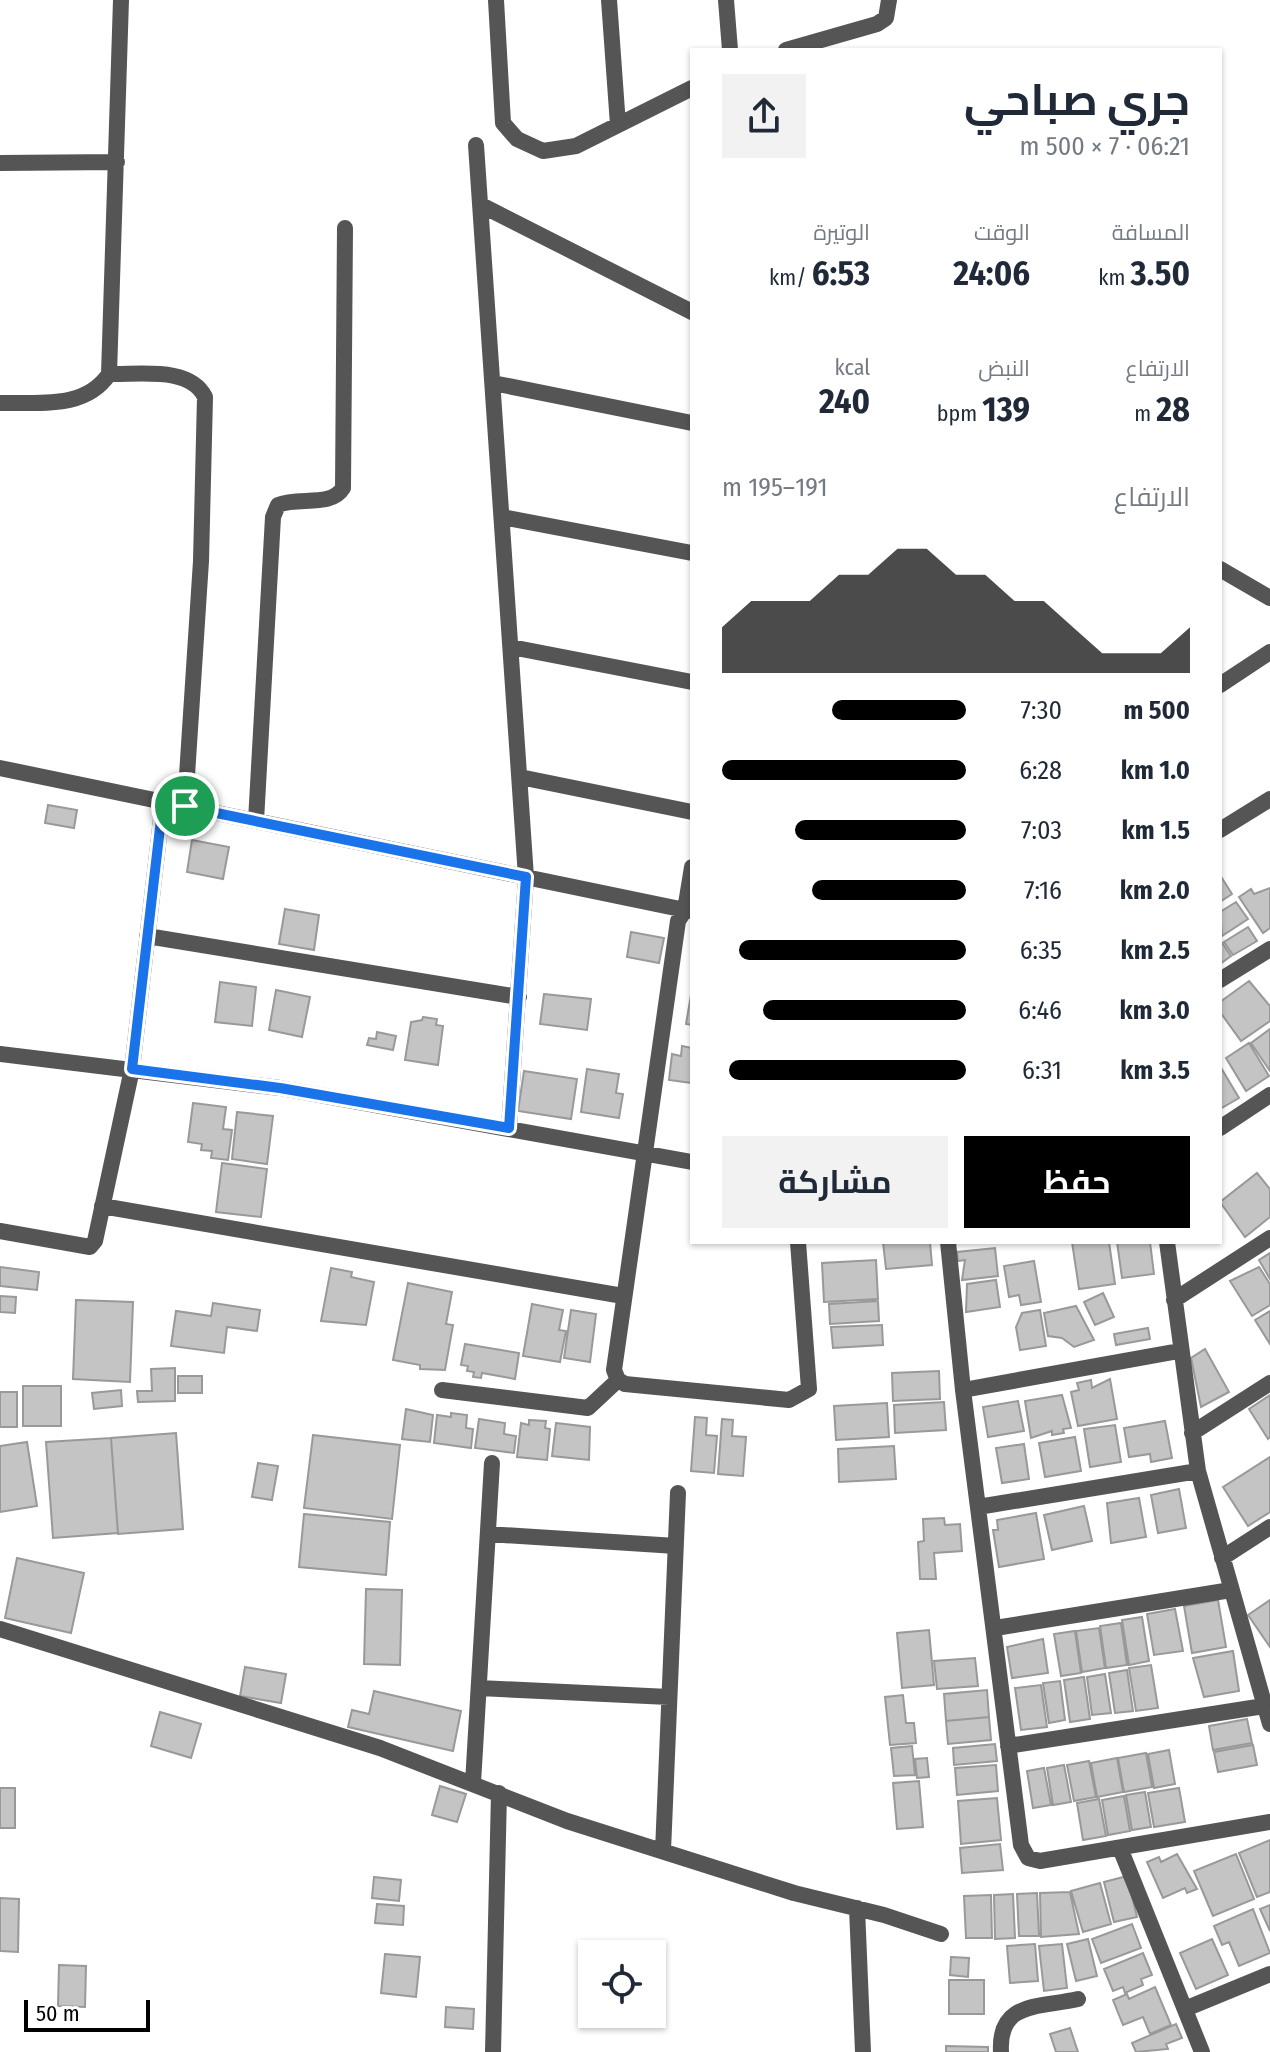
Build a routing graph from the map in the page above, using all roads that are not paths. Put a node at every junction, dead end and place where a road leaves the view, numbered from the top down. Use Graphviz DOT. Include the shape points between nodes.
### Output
graph roads {
  1 [pos="496,0"];
  2 [pos="609,0"];
  3 [pos="726,0"];
  4 [pos="889,0"];
  5 [pos="116,1"];
  6 [pos="730,48"];
  7 [pos="793,48"];
  8 [pos="690,89"];
  9 [pos="618,125"];
  10 [pos="476,145"];
  11 [pos="117,162"];
  12 [pos="0,163"];
  13 [pos="481,205"];
  14 [pos="345,228"];
  15 [pos="690,311"];
  16 [pos="109,374"];
  17 [pos="493,383"];
  18 [pos="0,403"];
  19 [pos="690,423"];
  20 [pos="502,517"];
  21 [pos="690,553"];
  22 [pos="1222,570"];
  23 [pos="1270,598"];
  24 [pos="511,647"];
  25 [pos="1270,652"];
  26 [pos="690,682"];
  27 [pos="1222,684"];
  28 [pos="0,768"];
  29 [pos="520,777"];
  30 [pos="1270,799"];
  31 [pos="163,802"];
  32 [pos="185,806"];
  33 [pos="690,812"];
  34 [pos="256,821"];
  35 [pos="1222,829"];
  36 [pos="526,877"];
  37 [pos="689,910"];
  38 [pos="147,936"];
  39 [pos="1270,949"];
  40 [pos="1222,979"];
  41 [pos="519,997"];
  42 [pos="0,1054"];
  43 [pos="132,1069"];
  44 [pos="1270,1095"];
  45 [pos="1222,1127"];
  46 [pos="509,1128"];
  47 [pos="648,1153"];
  48 [pos="690,1162"];
  49 [pos="102,1206"];
  50 [pos="0,1231"];
  51 [pos="1270,1238"];
  52 [pos="798,1244"];
  53 [pos="949,1244"];
  54 [pos="1167,1244"];
  55 [pos="623,1296"];
  56 [pos="1174,1300"];
  57 [pos="1179,1351"];
  58 [pos="618,1380"];
  59 [pos="1270,1383"];
  60 [pos="442,1390"];
  61 [pos="963,1390"];
  62 [pos="1192,1433"];
  63 [pos="492,1463"];
  64 [pos="1198,1471"];
  65 [pos="678,1493"];
  66 [pos="978,1507"];
  67 [pos="1270,1527"];
  68 [pos="488,1534"];
  69 [pos="676,1546"];
  70 [pos="1222,1558"];
  71 [pos="1231,1590"];
  72 [pos="995,1628"];
  73 [pos="0,1629"];
  74 [pos="1264,1682"];
  75 [pos="479,1688"];
  76 [pos="669,1697"];
  77 [pos="1264,1706"];
  78 [pos="1270,1724"];
  79 [pos="1008,1746"];
  80 [pos="473,1783"];
  81 [pos="499,1793"];
  82 [pos="1270,1822"];
  83 [pos="1120,1848"];
  84 [pos="663,1851"];
  85 [pos="857,1908"];
  86 [pos="941,1934"];
  87 [pos="1270,1974"];
  88 [pos="1078,1999"];
  89 [pos="1185,2009"];
  90 [pos="493,2052"];
  91 [pos="863,2052"];
  92 [pos="1001,2052"];
  93 [pos="1202,2052"];
  1 -- 9 [label="street" via="503,123 508,133 555,152"];
  2 -- 9 [label="street"];
  3 -- 6 [label="street"];
  4 -- 7 [label="street" via="886,18 877,24"];
  5 -- 11 [label="street"];
  8 -- 9 [label="street"];
  10 -- 13 [label="street"];
  11 -- 12 [label="street"];
  11 -- 16 [label="street"];
  13 -- 15 [label="street"];
  13 -- 17 [label="street"];
  14 -- 34 [label="street" via="343,488 329,499 278,505 273,517"];
  16 -- 18 [label="street" via="86,397"];
  16 -- 32 [label="street" via="185,377 198,383 205,397 201,561"];
  17 -- 19 [label="street"];
  17 -- 20 [label="street"];
  20 -- 21 [label="street"];
  20 -- 24 [label="street"];
  22 -- 23 [label="street"];
  24 -- 26 [label="street"];
  24 -- 29 [label="street"];
  25 -- 27 [label="street"];
  28 -- 31 [label="street"];
  29 -- 33 [label="street"];
  29 -- 36 [label="street"];
  30 -- 35 [label="street"];
  31 -- 32 [label="street"];
  31 -- 38 [label="street"];
  32 -- 34 [label="street"];
  34 -- 36 [label="street"];
  36 -- 37 [label="street"];
  36 -- 41 [label="street"];
  37 -- 47 [label="street" via="678,921"];
  38 -- 41 [label="street"];
  38 -- 43 [label="street"];
  39 -- 40 [label="street"];
  41 -- 46 [label="street"];
  42 -- 43 [label="street"];
  43 -- 46 [label="street" via="280,1088"];
  43 -- 49 [label="street"];
  44 -- 45 [label="street"];
  46 -- 47 [label="street"];
  47 -- 48 [label="street"];
  47 -- 55 [label="street"];
  49 -- 50 [label="street" via="90,1247"];
  49 -- 55 [label="street"];
  51 -- 56 [label="street"];
  52 -- 58 [label="street" via="809,1389 800,1397 759,1398"];
  53 -- 61 [label="street"];
  54 -- 56 [label="street"];
  55 -- 58 [label="street" via="614,1370"];
  56 -- 57 [label="street"];
  57 -- 61 [label="street"];
  57 -- 62 [label="street"];
  58 -- 60 [label="street" via="588,1408"];
  59 -- 62 [label="street"];
  61 -- 66 [label="street"];
  62 -- 64 [label="street"];
  63 -- 68 [label="street"];
  64 -- 66 [label="street"];
  64 -- 70 [label="street"];
  65 -- 69 [label="street"];
  66 -- 72 [label="street"];
  67 -- 70 [label="street"];
  68 -- 69 [label="street"];
  68 -- 75 [label="street"];
  69 -- 76 [label="street"];
  70 -- 71 [label="street"];
  71 -- 72 [label="street"];
  71 -- 74 [label="street"];
  72 -- 79 [label="street"];
  73 -- 80 [label="street" via="335,1733"];
  74 -- 77 [label="street"];
  75 -- 76 [label="street"];
  75 -- 80 [label="street"];
  76 -- 84 [label="street"];
  77 -- 78 [label="street"];
  77 -- 79 [label="street"];
  79 -- 83 [label="street" via="1021,1845 1028,1858 1040,1861"];
  80 -- 81 [label="street"];
  81 -- 84 [label="street"];
  81 -- 90 [label="street"];
  82 -- 83 [label="street"];
  83 -- 89 [label="street"];
  84 -- 85 [label="street"];
  85 -- 86 [label="street"];
  85 -- 91 [label="street"];
  87 -- 89 [label="street"];
  88 -- 92 [label="street" via="1014,2013 1000,2033"];
  89 -- 93 [label="street"];
}
